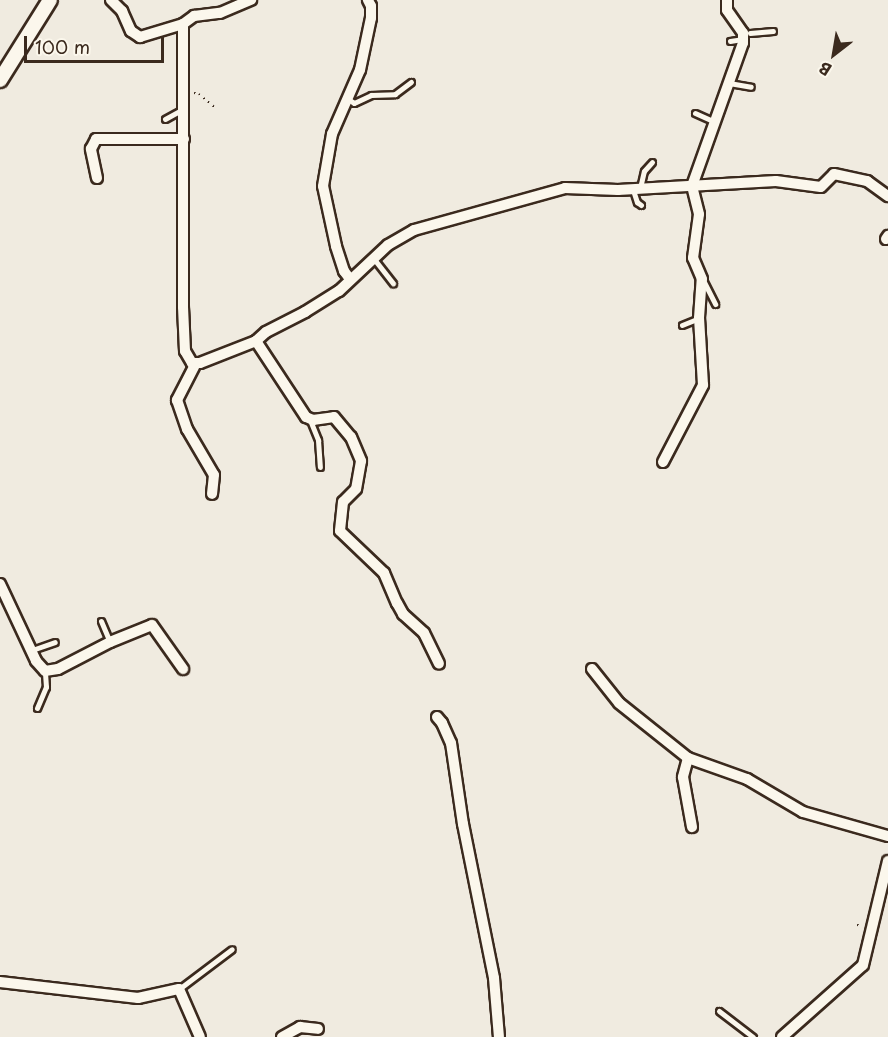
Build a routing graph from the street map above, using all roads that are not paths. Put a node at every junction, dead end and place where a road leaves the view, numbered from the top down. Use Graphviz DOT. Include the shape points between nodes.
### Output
graph roads {
  1 [pos="50,0"];
  2 [pos="111,0"];
  3 [pos="251,0"];
  4 [pos="727,0"];
  5 [pos="373,2"];
  6 [pos="183,24"];
  7 [pos="773,31"];
  8 [pos="746,35"];
  9 [pos="730,41"];
  10 [pos="0,80"];
  11 [pos="411,82"];
  12 [pos="729,83"];
  13 [pos="751,87"];
  14 [pos="348,99"];
  15 [pos="184,108"];
  16 [pos="695,113"];
  17 [pos="165,119"];
  18 [pos="715,122"];
  19 [pos="184,139"];
  20 [pos="652,162"];
  21 [pos="97,178"];
  22 [pos="692,186"];
  23 [pos="637,188"];
  24 [pos="887,193"];
  25 [pos="641,205"];
  26 [pos="374,259"];
  27 [pos="350,279"];
  28 [pos="702,279"];
  29 [pos="393,283"];
  30 [pos="715,304"];
  31 [pos="699,318"];
  32 [pos="682,325"];
  33 [pos="256,341"];
  34 [pos="196,363"];
  35 [pos="309,418"];
  36 [pos="663,462"];
  37 [pos="320,467"];
  38 [pos="212,494"];
  39 [pos="0,584"];
  40 [pos="101,621"];
  41 [pos="55,642"];
  42 [pos="110,642"];
  43 [pos="30,650"];
  44 [pos="439,664"];
  45 [pos="183,669"];
  46 [pos="592,669"];
  47 [pos="45,671"];
  48 [pos="37,708"];
  49 [pos="437,717"];
  50 [pos="688,758"];
  51 [pos="692,827"];
  52 [pos="888,836"];
  53 [pos="888,861"];
  54 [pos="232,949"];
  55 [pos="0,982"];
  56 [pos="179,989"];
  57 [pos="720,1011"];
  58 [pos="318,1029"];
  59 [pos="200,1037"];
  60 [pos="282,1037"];
  61 [pos="499,1037"];
  62 [pos="753,1037"];
  63 [pos="782,1037"];
  1 -- 10 [label="street"];
  2 -- 6 [label="street" via="136,36 150,36"];
  3 -- 6 [label="street" via="214,15 194,16"];
  4 -- 8 [label="street" via="726,10"];
  5 -- 14 [label="street" via="360,70"];
  6 -- 15 [label="street"];
  7 -- 8 [label="lane"];
  8 -- 9 [label="lane"];
  8 -- 12 [label="street"];
  11 -- 14 [label="lane" via="394,94 371,95 354,103"];
  12 -- 13 [label="lane"];
  12 -- 18 [label="street"];
  14 -- 27 [label="street" via="332,134 323,186 336,246"];
  15 -- 17 [label="lane"];
  15 -- 19 [label="street"];
  16 -- 18 [label="lane"];
  18 -- 22 [label="street"];
  19 -- 21 [label="street" via="96,139 91,149"];
  19 -- 34 [label="street" via="181,203 185,351 190,361"];
  20 -- 23 [label="lane"];
  22 -- 23 [label="street"];
  22 -- 24 [label="street" via="776,181 820,187 834,174 867,181"];
  22 -- 28 [label="street" via="699,214 693,258"];
  23 -- 25 [label="lane" via="637,202"];
  23 -- 26 [label="street" via="565,188 532,196 414,230 388,245"];
  26 -- 27 [label="street"];
  26 -- 29 [label="lane"];
  27 -- 33 [label="street" via="339,291"];
  28 -- 30 [label="lane"];
  28 -- 31 [label="street"];
  31 -- 32 [label="lane"];
  31 -- 36 [label="street" via="702,391"];
  33 -- 34 [label="street"];
  33 -- 35 [label="street"];
  34 -- 38 [label="street" via="177,400 187,429 214,475"];
  35 -- 37 [label="lane" via="318,440"];
  35 -- 44 [label="street" via="334,417 351,437 361,461 356,489 343,502 340,531 384,573 403,614 424,633"];
  39 -- 43 [label="street"];
  40 -- 42 [label="lane"];
  41 -- 43 [label="lane"];
  42 -- 45 [label="street" via="152,625"];
  42 -- 47 [label="street" via="58,669"];
  43 -- 47 [label="street"];
  46 -- 50 [label="street" via="619,703"];
  47 -- 48 [label="lane" via="46,687"];
  49 -- 61 [label="street" via="451,743 463,825 495,978"];
  50 -- 51 [label="street" via="683,777"];
  50 -- 52 [label="street" via="747,779 803,812"];
  53 -- 63 [label="street" via="863,965"];
  54 -- 56 [label="lane"];
  55 -- 56 [label="street" via="138,998"];
  56 -- 59 [label="street"];
  57 -- 62 [label="lane"];
  58 -- 60 [label="street" via="300,1027"];
}
